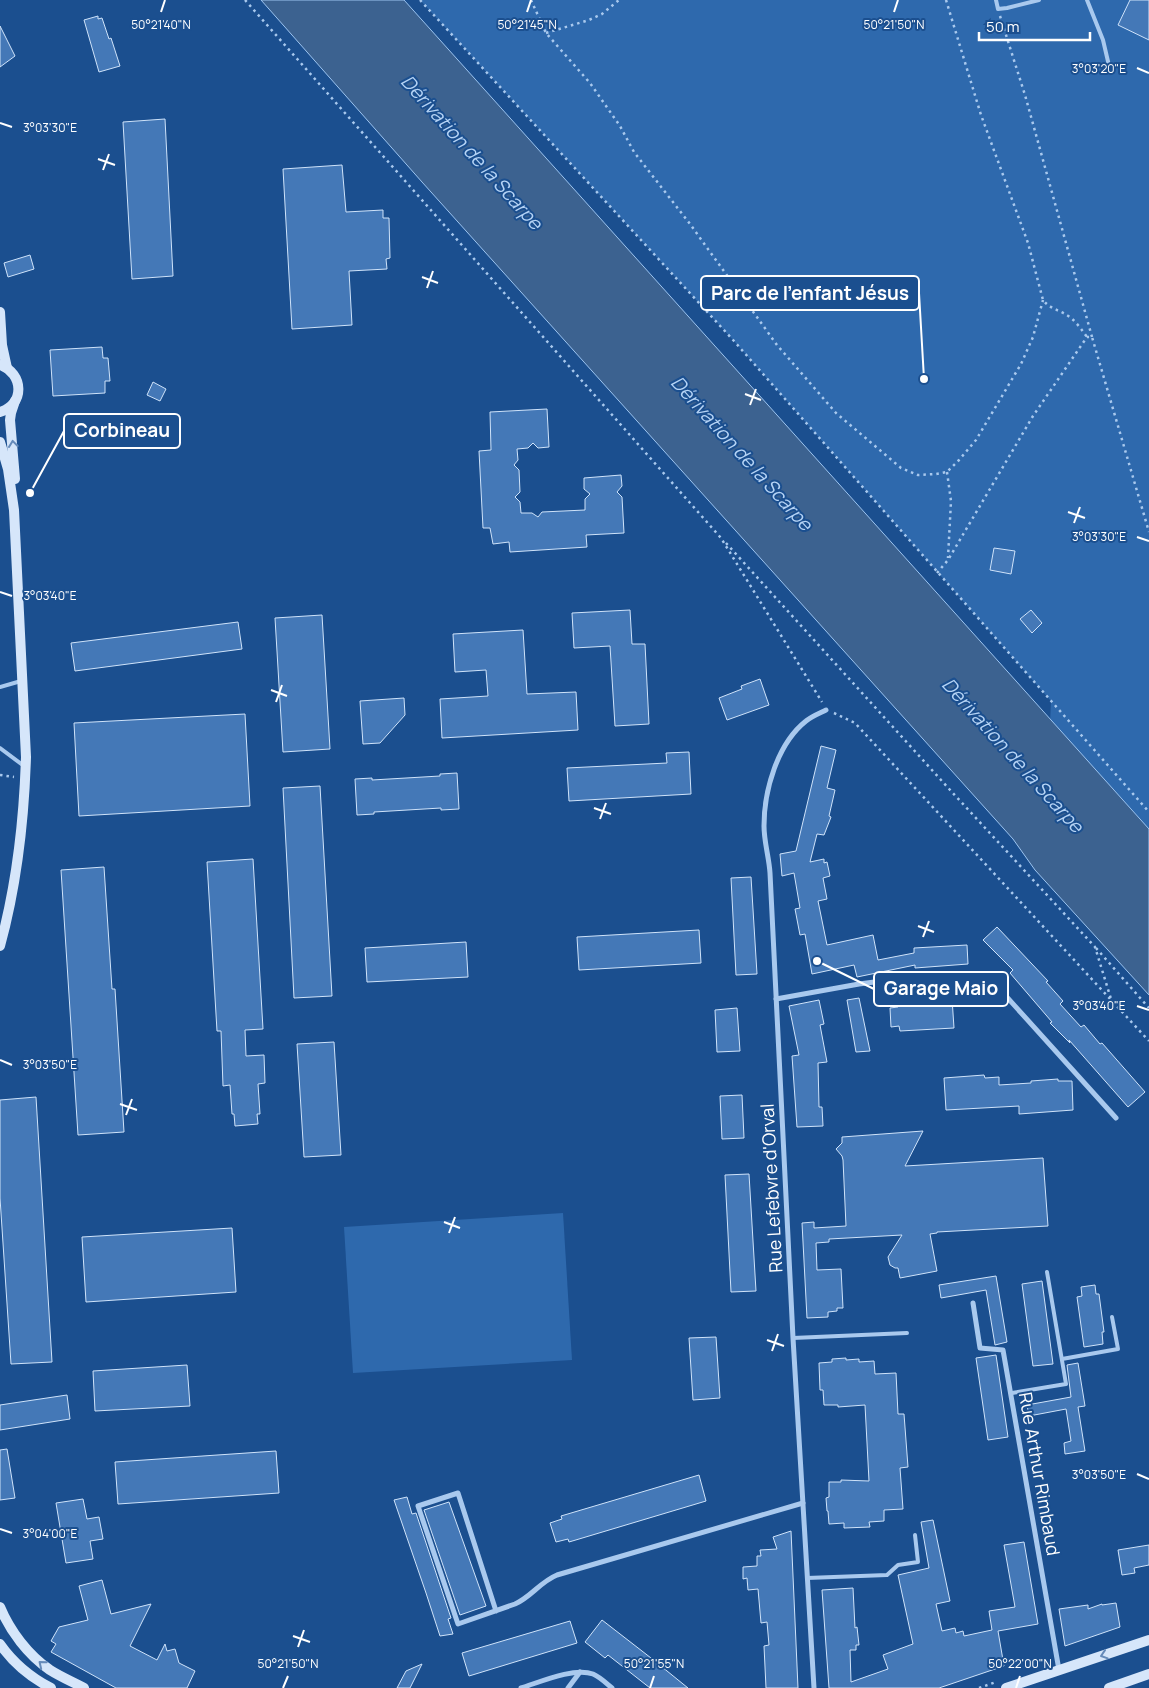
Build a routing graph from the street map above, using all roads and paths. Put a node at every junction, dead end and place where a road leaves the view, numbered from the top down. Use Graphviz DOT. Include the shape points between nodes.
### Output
graph roads {
  1 [pos="245,0"];
  2 [pos="420,0"];
  3 [pos="531,0"];
  4 [pos="619,0"];
  5 [pos="946,0"];
  6 [pos="996,0"];
  7 [pos="1039,0"];
  8 [pos="1087,0"];
  9 [pos="998,8"];
  10 [pos="546,33"];
  11 [pos="1110,70"];
  12 [pos="1043,300"];
  13 [pos="0,312"];
  14 [pos="1087,337"];
  15 [pos="1092,337"];
  16 [pos="4,366"];
  17 [pos="15,401"];
  18 [pos="0,412"];
  19 [pos="0,442"];
  20 [pos="947,472"];
  21 [pos="14,510"];
  22 [pos="1149,532"];
  23 [pos="721,538"];
  24 [pos="948,560"];
  25 [pos="937,573"];
  26 [pos="23,680"];
  27 [pos="0,687"];
  28 [pos="826,710"];
  29 [pos="0,748"];
  30 [pos="26,767"];
  31 [pos="1149,812"];
  32 [pos="0,946"];
  33 [pos="1095,947"];
  34 [pos="776,999"];
  35 [pos="1112,1000"];
  36 [pos="1149,1008"];
  37 [pos="1149,1041"];
  38 [pos="1116,1118"];
  39 [pos="1047,1272"];
  40 [pos="973,1303"];
  41 [pos="1112,1317"];
  42 [pos="907,1333"];
  43 [pos="793,1338"];
  44 [pos="1062,1359"];
  45 [pos="1012,1393"];
  46 [pos="803,1503"];
  47 [pos="916,1536"];
  48 [pos="807,1578"];
  49 [pos="0,1607"];
  50 [pos="496,1611"];
  51 [pos="1149,1640"];
  52 [pos="0,1644"];
  53 [pos="1059,1670"];
  54 [pos="580,1672"];
  55 [pos="1149,1674"];
  56 [pos="51,1688"];
  57 [pos="84,1688"];
  58 [pos="521,1688"];
  59 [pos="568,1688"];
  60 [pos="612,1688"];
  61 [pos="814,1688"];
  62 [pos="1006,1688"];
  63 [pos="1108,1688"];
  1 -- 23 [label="path"];
  2 -- 25 [label="path" via="734,342"];
  3 -- 10 [label="path"];
  4 -- 10 [label="path" via="589,20"];
  5 -- 12 [label="path" via="981,114 1028,243"];
  6 -- 9 [label="lane"];
  7 -- 9 [label="lane"];
  8 -- 11 [label="lane" via="1103,40"];
  9 -- 15 [label="path"];
  10 -- 20 [label="path" via="590,83 634,152 777,345 815,391 901,468 918,475"];
  12 -- 14 [label="path" via="1070,317"];
  12 -- 20 [label="path" via="1033,337 1004,395 976,440"];
  13 -- 16 [label="main road"];
  14 -- 15 [label="path"];
  14 -- 24 [label="path" via="1033,416"];
  15 -- 22 [label="path"];
  16 -- 17 [label="main road" via="18,383"];
  17 -- 18 [label="main road"];
  21 -- 17 [label="main road, one-way" via="15,466 10,420"];
  19 -- 21 [label="main road"];
  20 -- 24 [label="path" via="951,501"];
  21 -- 26 [label="main road"];
  23 -- 28 [label="path"];
  23 -- 33 [label="path"];
  24 -- 25 [label="path"];
  25 -- 31 [label="path"];
  26 -- 27 [label="lane"];
  26 -- 30 [label="main road"];
  28 -- 34 [label="street, Rue Lefebvre d'Orval" via="806,722 791,738 778,763 767,799 764,828 770,873"];
  28 -- 35 [label="path" via="855,723"];
  29 -- 30 [label="lane"];
  30 -- 32 [label="main road" via="18,861"];
  33 -- 35 [label="path"];
  33 -- 36 [label="path"];
  34 -- 38 [label="street" via="890,980 983,978 996,985"];
  34 -- 43 [label="street, Rue Lefebvre d'Orval"];
  35 -- 37 [label="path"];
  39 -- 44 [label="lane"];
  40 -- 45 [label="street, Rue Arthur Rimbaud" via="980,1348 1004,1350"];
  41 -- 44 [label="lane" via="1118,1349"];
  42 -- 43 [label="lane"];
  43 -- 46 [label="street, Rue Lefebvre d'Orval"];
  44 -- 45 [label="lane" via="1066,1384"];
  45 -- 53 [label="street, Rue Arthur Rimbaud"];
  46 -- 48 [label="street, Rue Lefebvre d'Orval"];
  46 -- 50 [label="street" via="557,1575 543,1582 520,1602"];
  47 -- 48 [label="lane" via="918,1562 898,1565 887,1575"];
  48 -- 61 [label="street, Rue Lefebvre d'Orval"];
  57 -- 49 [label="main road, one-way" via="36,1659"];
  50 -- 50 [label="street" via="458,1624 418,1506 458,1493"];
  51 -- 53 [label="main road, one-way"];
  52 -- 56 [label="main road" via="25,1672"];
  53 -- 62 [label="main road"];
  54 -- 58 [label="street"];
  54 -- 59 [label="street"];
  54 -- 60 [label="street" via="593,1674"];
  55 -- 63 [label="main road"];
}
